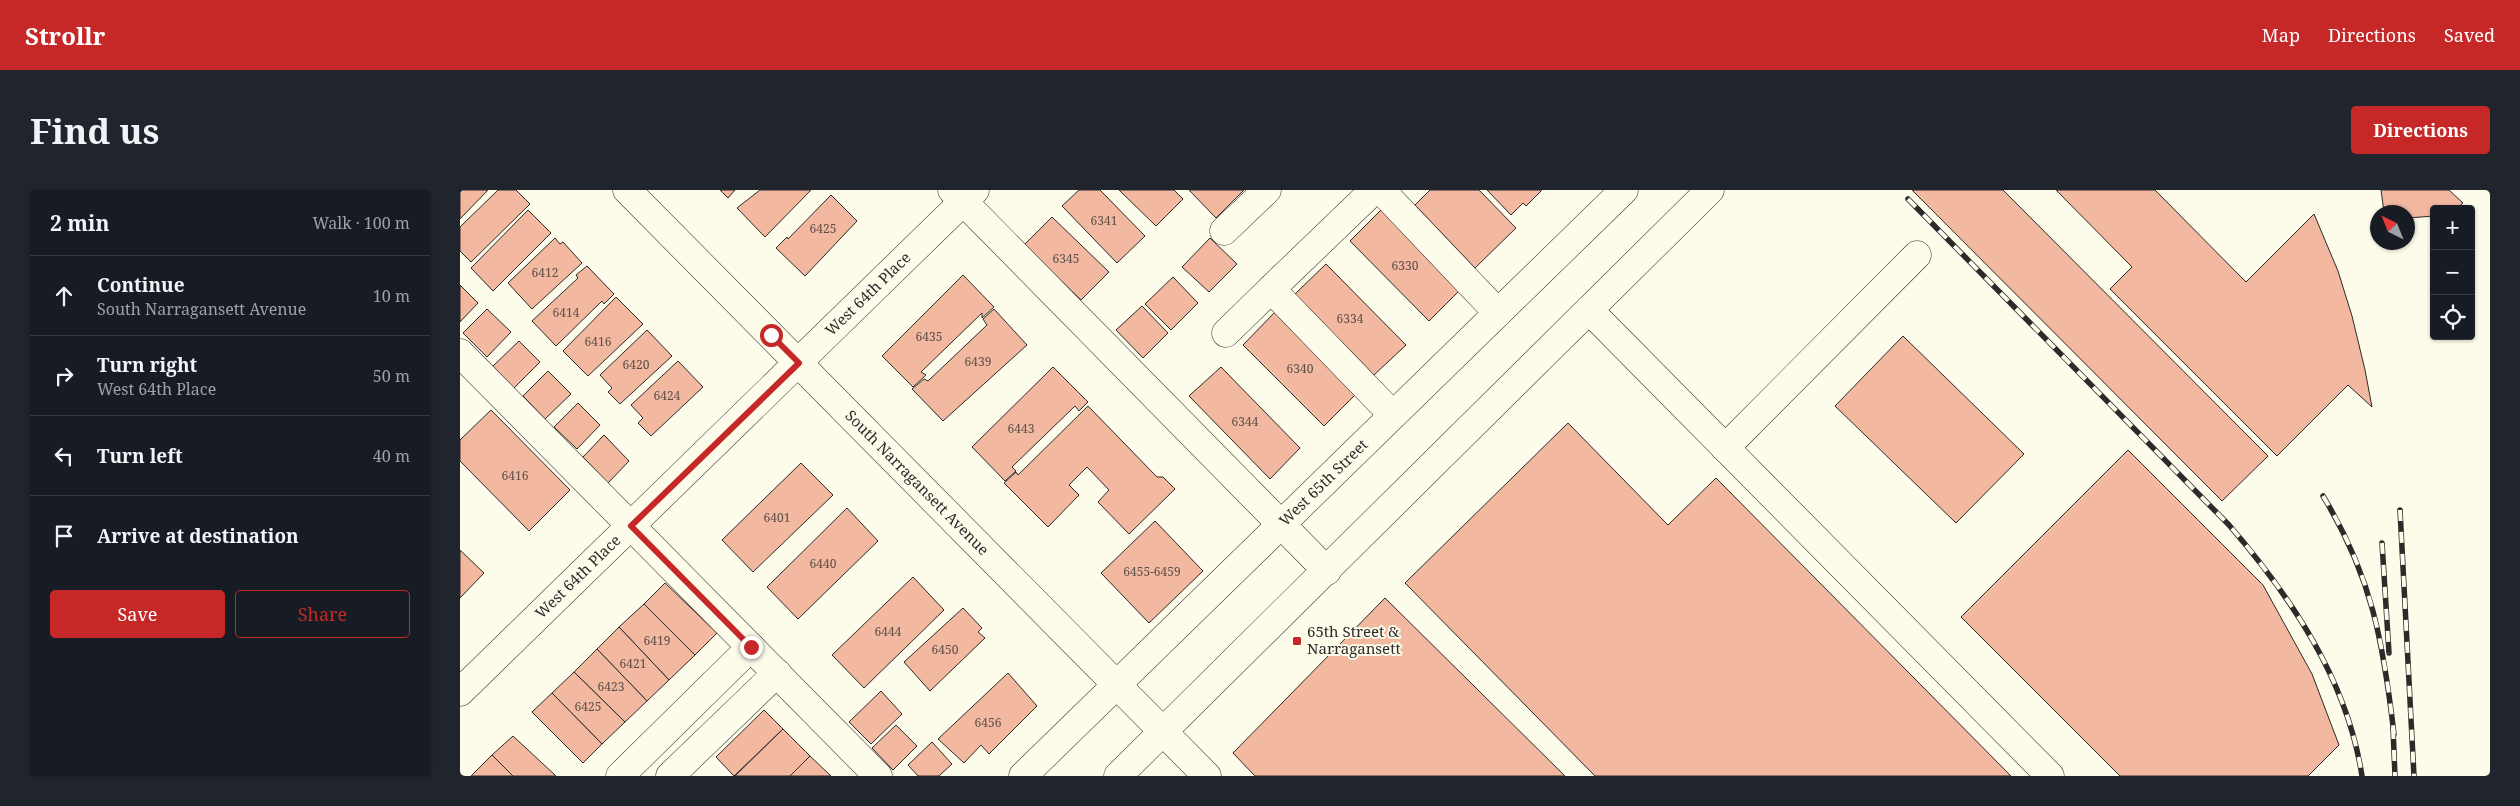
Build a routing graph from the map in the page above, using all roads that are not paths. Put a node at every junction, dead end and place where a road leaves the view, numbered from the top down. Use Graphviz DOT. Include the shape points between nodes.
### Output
graph roads {
  1 [pos="628,190"];
  2 [pos="1267,190"];
  3 [pos="1374,190"];
  4 [pos="1381,190"];
  5 [pos="1624,190"];
  6 [pos="1710,190"];
  7 [pos="964,194"];
  8 [pos="1224,231"];
  9 [pos="1917,256"];
  10 [pos="1271,289"];
  11 [pos="1589,310"];
  12 [pos="1498,313"];
  13 [pos="1226,333"];
  14 [pos="461,357"];
  15 [pos="799,363"];
  16 [pos="1393,415"];
  17 [pos="1725,448"];
  18 [pos="1281,525"];
  19 [pos="631,526"];
  20 [pos="1328,571"];
  21 [pos="751,647"];
  22 [pos="776,673"];
  23 [pos="1117,685"];
  24 [pos="460,692"];
  25 [pos="1164,732"];
  26 [pos="649,748"];
  27 [pos="671,774"];
  28 [pos="620,776"];
  29 [pos="878,776"];
  30 [pos="1023,776"];
  31 [pos="1118,776"];
  32 [pos="1207,776"];
  33 [pos="2050,776"];
  1 -- 15 [label="street, South Narragansett Avenue"];
  2 -- 8 [label="street"];
  3 -- 10 [label="street"];
  4 -- 12 [label="street"];
  5 -- 12 [label="street, West 65th Street"];
  6 -- 11 [label="street"];
  7 -- 15 [label="street, West 64th Place"];
  7 -- 18 [label="street"];
  9 -- 17 [label="street"];
  10 -- 13 [label="street"];
  10 -- 16 [label="street"];
  11 -- 17 [label="street"];
  11 -- 20 [label="street"];
  12 -- 16 [label="street, West 65th Street"];
  14 -- 19 [label="street"];
  15 -- 19 [label="street, West 64th Place"];
  15 -- 23 [label="street, South Narragansett Avenue"];
  16 -- 18 [label="street, West 65th Street"];
  17 -- 33 [label="street"];
  18 -- 20 [label="street"];
  18 -- 23 [label="street, West 65th Street"];
  19 -- 21 [label="street"];
  19 -- 24 [label="street, West 64th Place"];
  20 -- 25 [label="street"];
  21 -- 22 [label="street"];
  21 -- 26 [label="street"];
  22 -- 27 [label="street"];
  22 -- 29 [label="street"];
  23 -- 25 [label="street, South Narragansett Avenue"];
  23 -- 30 [label="street, West 65th Street"];
  25 -- 31 [label="street"];
  25 -- 32 [label="street, South Narragansett Avenue"];
  26 -- 27 [label="street"];
  26 -- 28 [label="street"];
}
